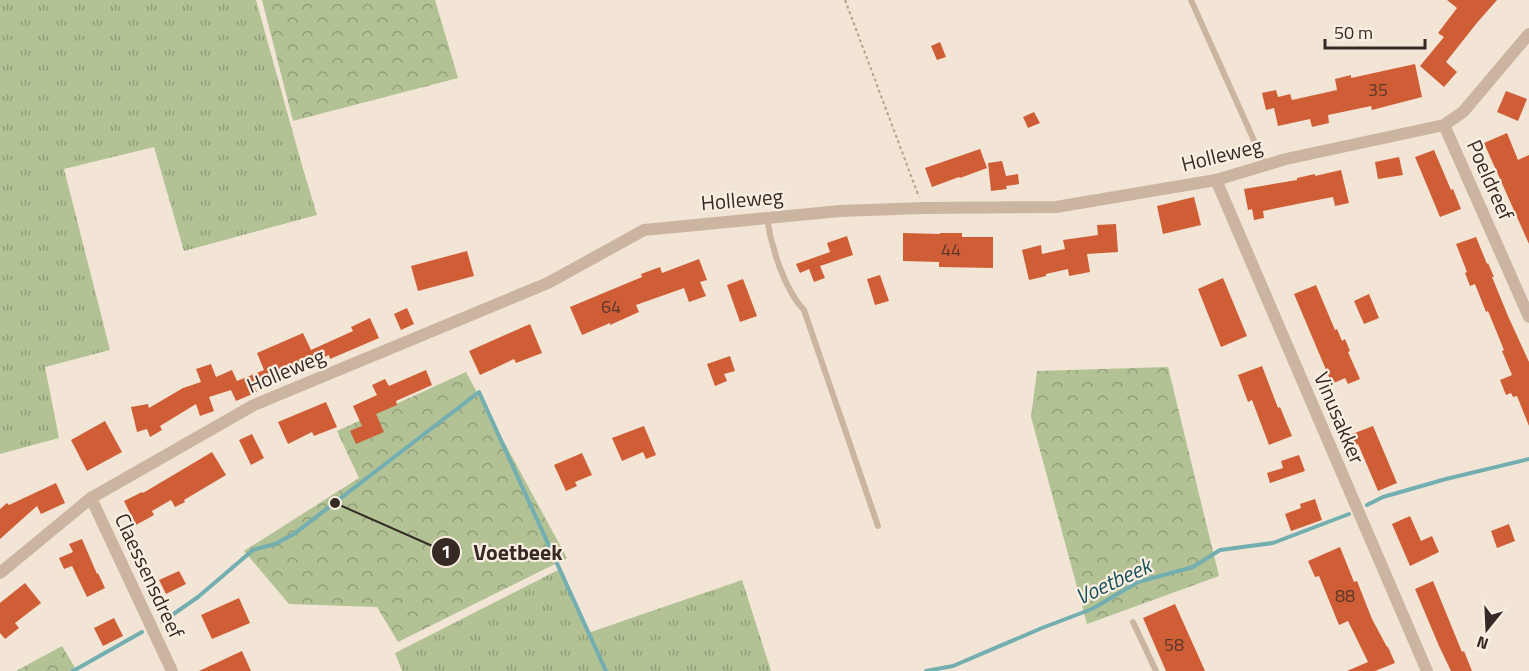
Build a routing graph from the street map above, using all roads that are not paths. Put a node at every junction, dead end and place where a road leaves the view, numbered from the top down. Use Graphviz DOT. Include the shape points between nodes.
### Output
graph roads {
  1 [pos="1191,0"];
  2 [pos="1529,34"];
  3 [pos="1444,125"];
  4 [pos="1265,165"];
  5 [pos="1216,180"];
  6 [pos="766,217"];
  7 [pos="1529,317"];
  8 [pos="91,498"];
  9 [pos="878,526"];
  10 [pos="0,573"];
  11 [pos="1133,622"];
  12 [pos="172,671"];
  13 [pos="1156,671"];
  14 [pos="1427,671"];
  1 -- 4 [label="lane"];
  2 -- 3 [label="street, Holleweg" via="1463,112"];
  3 -- 4 [label="street, Holleweg"];
  3 -- 7 [label="street, Poeldreef"];
  4 -- 5 [label="street, Holleweg"];
  5 -- 6 [label="street, Holleweg" via="1056,207 923,208"];
  5 -- 14 [label="street, Vinusakker"];
  6 -- 8 [label="street, Holleweg" via="644,230 548,283 254,405"];
  6 -- 9 [label="lane" via="788,287 804,310"];
  8 -- 10 [label="street, Holleweg"];
  8 -- 12 [label="street, Claessensdreef"];
  11 -- 13 [label="lane"];
}
